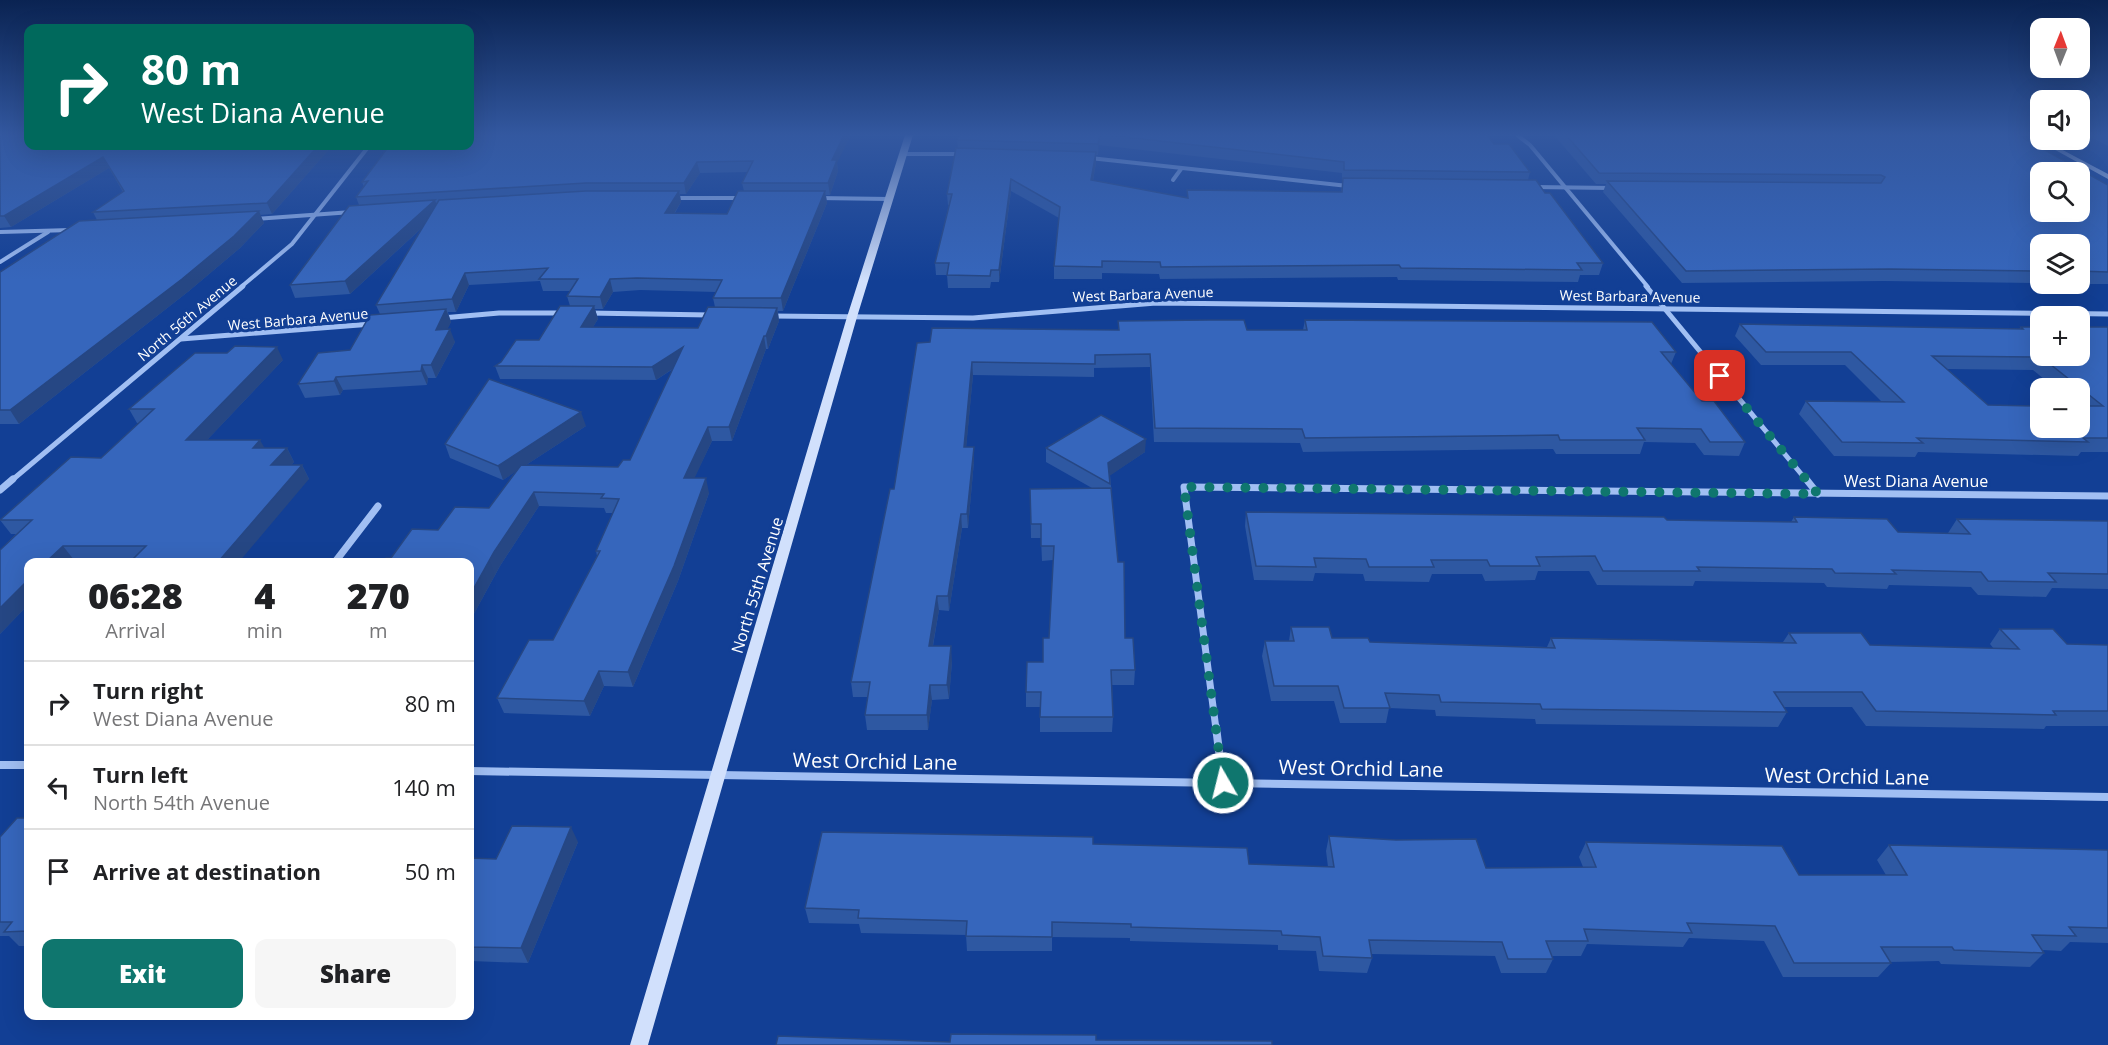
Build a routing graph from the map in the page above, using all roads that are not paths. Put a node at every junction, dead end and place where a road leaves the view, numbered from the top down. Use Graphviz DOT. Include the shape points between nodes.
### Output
graph roads {
  1 [pos="340,184"];
  2 [pos="894,184"];
  3 [pos="1333,184"];
  4 [pos="1562,184"];
  5 [pos="1356,186"];
  6 [pos="1529,187"];
  7 [pos="1566,188"];
  8 [pos="1620,188"];
  9 [pos="668,198"];
  10 [pos="748,198"];
  11 [pos="816,198"];
  12 [pos="890,199"];
  13 [pos="363,212"];
  14 [pos="316,214"];
  15 [pos="252,219"];
  16 [pos="80,230"];
  17 [pos="49,231"];
  18 [pos="0,232"];
  19 [pos="0,262"];
  20 [pos="1664,308"];
  21 [pos="574,313"];
  22 [pos="585,313"];
  23 [pos="2108,314"];
  24 [pos="713,315"];
  25 [pos="759,316"];
  26 [pos="852,317"];
  27 [pos="430,319"];
  28 [pos="384,323"];
  29 [pos="181,339"];
  30 [pos="0,490"];
  31 [pos="1818,494"];
  32 [pos="2108,496"];
  33 [pos="378,506"];
  34 [pos="338,558"];
  35 [pos="0,765"];
  36 [pos="24,765"];
  37 [pos="474,771"];
  38 [pos="718,775"];
  39 [pos="1223,783"];
  40 [pos="2108,797"];
  41 [pos="639,1045"];
  1 -- 14 [label="street, North 56th Avenue"];
  2 -- 12 [label="street, North 55th Avenue"];
  3 -- 5 [label="street"];
  4 -- 7 [label="street"];
  6 -- 7 [label="street"];
  7 -- 8 [label="street"];
  7 -- 20 [label="street"];
  9 -- 10 [label="street"];
  11 -- 12 [label="street"];
  12 -- 26 [label="street, North 55th Avenue"];
  13 -- 14 [label="street"];
  14 -- 15 [label="street"];
  14 -- 29 [label="street, North 56th Avenue" via="292,244"];
  16 -- 17 [label="street"];
  17 -- 18 [label="street"];
  17 -- 19 [label="street"];
  20 -- 23 [label="street, West Barbara Avenue"];
  20 -- 26 [label="street, West Barbara Avenue" via="1156,303 973,318"];
  20 -- 31 [label="street"];
  21 -- 27 [label="street" via="500,313"];
  22 -- 24 [label="street"];
  25 -- 26 [label="street, West Barbara Avenue"];
  26 -- 38 [label="street, North 55th Avenue"];
  28 -- 29 [label="street, West Barbara Avenue"];
  29 -- 30 [label="street, North 56th Avenue"];
  31 -- 32 [label="street, West Diana Avenue"];
  31 -- 39 [label="street, West Diana Avenue" via="1184,487"];
  33 -- 34 [label="street"];
  35 -- 36 [label="street"];
  37 -- 38 [label="street, West Orchid Lane"];
  38 -- 39 [label="street, West Orchid Lane"];
  38 -- 41 [label="street, North 55th Avenue"];
  39 -- 40 [label="street, West Orchid Lane"];
}
